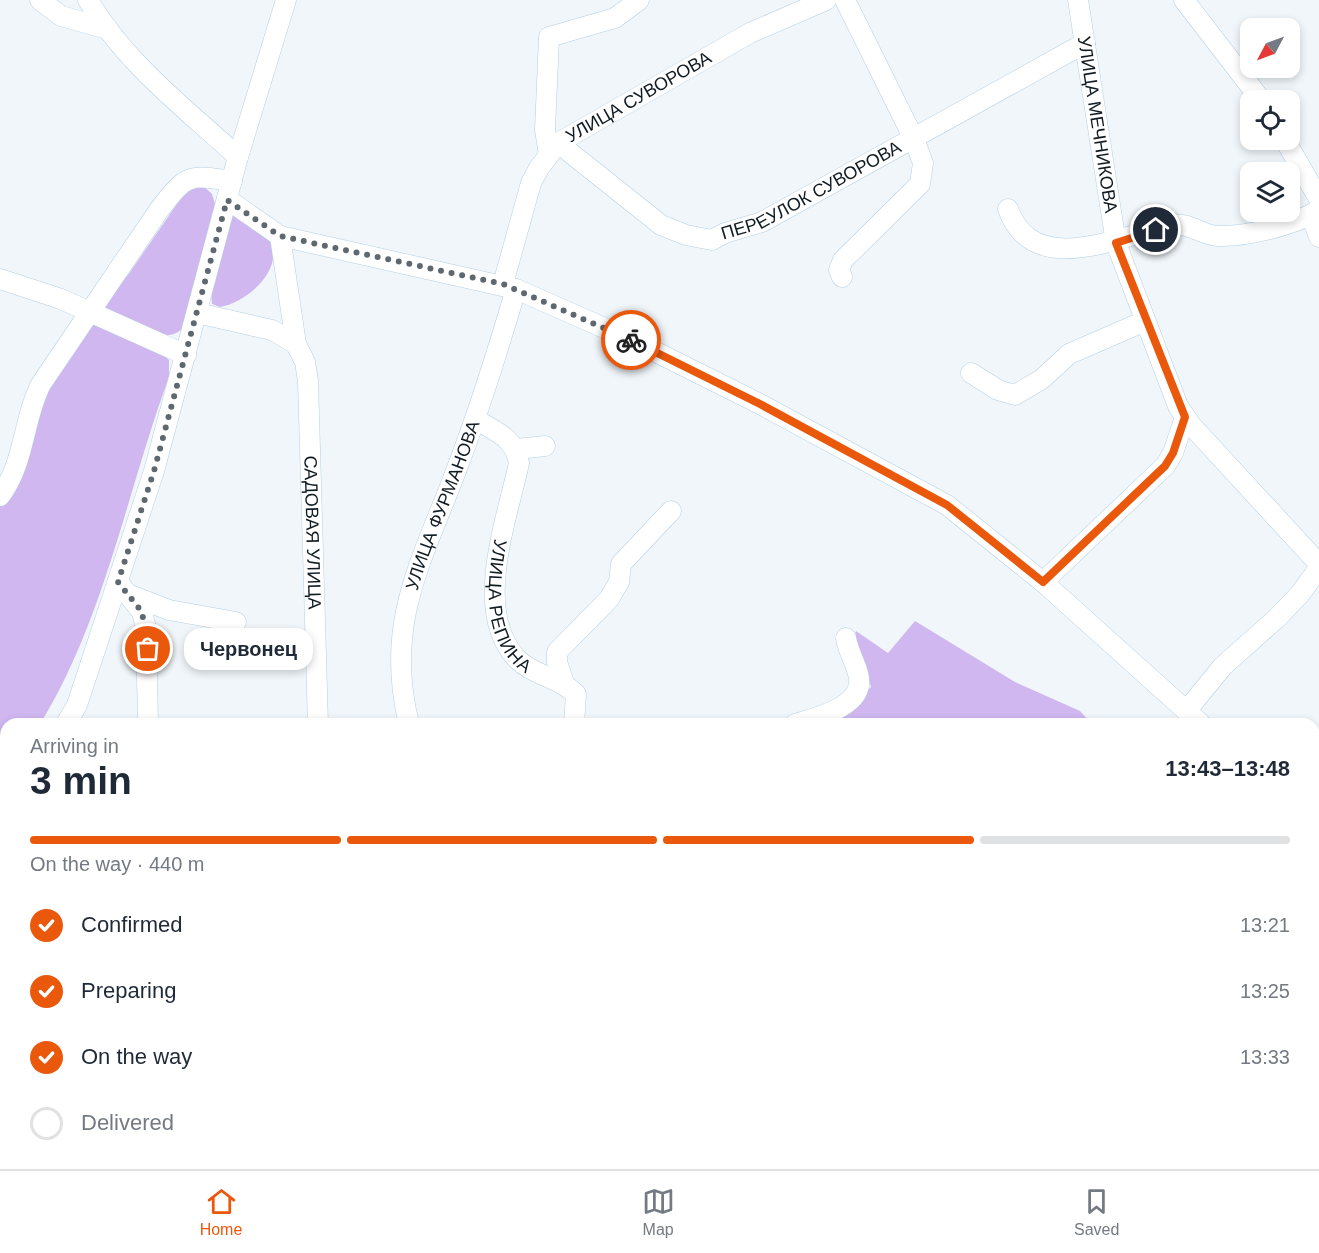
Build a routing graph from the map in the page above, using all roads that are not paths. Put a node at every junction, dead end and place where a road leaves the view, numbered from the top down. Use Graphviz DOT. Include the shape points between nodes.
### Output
graph roads {
  1 [pos="40,0"];
  2 [pos="88,0"];
  3 [pos="286,0"];
  4 [pos="639,0"];
  5 [pos="826,0"];
  6 [pos="845,0"];
  7 [pos="1078,0"];
  8 [pos="1184,0"];
  9 [pos="108,29"];
  10 [pos="1085,43"];
  11 [pos="1253,90"];
  12 [pos="914,139"];
  13 [pos="553,149"];
  14 [pos="1290,150"];
  15 [pos="238,158"];
  16 [pos="230,190"];
  17 [pos="1316,208"];
  18 [pos="1008,209"];
  19 [pos="280,236"];
  20 [pos="1319,237"];
  21 [pos="1116,243"];
  22 [pos="842,277"];
  23 [pos="0,279"];
  24 [pos="509,286"];
  25 [pos="90,311"];
  26 [pos="197,313"];
  27 [pos="1145,321"];
  28 [pos="296,344"];
  29 [pos="186,355"];
  30 [pos="971,373"];
  31 [pos="1185,417"];
  32 [pos="475,419"];
  33 [pos="544,446"];
  34 [pos="517,449"];
  35 [pos="0,496"];
  36 [pos="671,511"];
  37 [pos="1319,566"];
  38 [pos="1043,582"];
  39 [pos="123,588"];
  40 [pos="236,622"];
  41 [pos="846,638"];
  42 [pos="564,683"];
  43 [pos="1194,717"];
  44 [pos="69,718"];
  45 [pos="149,718"];
  46 [pos="318,718"];
  47 [pos="408,718"];
  48 [pos="574,718"];
  49 [pos="812,718"];
  1 -- 9 [label="street" via="61,16"];
  2 -- 9 [label="street"];
  3 -- 15 [label="street"];
  4 -- 13 [label="street" via="615,18 549,37 545,130"];
  5 -- 13 [label="street, УЛИЦА СУВОРОВА" via="750,33"];
  6 -- 12 [label="street"];
  7 -- 10 [label="street, УЛИЦА МЕЧНИКОВА"];
  8 -- 11 [label="street"];
  9 -- 15 [label="street" via="163,91"];
  10 -- 12 [label="street, ПЕРЕУЛОК СУВОРОВА"];
  10 -- 21 [label="street, УЛИЦА МЕЧНИКОВА"];
  12 -- 13 [label="street, ПЕРЕУЛОК СУВОРОВА" via="762,222 725,232 712,240 686,236 661,225"];
  12 -- 22 [label="street, ПЕРЕУЛОК СУВОРОВА" via="923,163 920,184 843,260 839,270"];
  13 -- 24 [label="street, УЛИЦА СУВОРОВА" via="531,183"];
  14 -- 17 [label="street"];
  15 -- 16 [label="street"];
  16 -- 19 [label="street"];
  16 -- 25 [label="street" via="195,177 179,183"];
  16 -- 26 [label="street"];
  17 -- 20 [label="street"];
  17 -- 21 [label="street" via="1257,232 1216,236 1177,224"];
  18 -- 21 [label="street" via="1018,230 1037,245 1079,247"];
  19 -- 24 [label="street"];
  19 -- 28 [label="street, САДОВАЯ УЛИЦА"];
  21 -- 27 [label="street, УЛИЦА МЕЧНИКОВА"];
  23 -- 25 [label="street"];
  24 -- 32 [label="street, УЛИЦА ФУРМАНОВА" via="494,366"];
  24 -- 38 [label="street" via="729,388 947,505"];
  25 -- 29 [label="street"];
  25 -- 35 [label="street" via="34,397 16,465"];
  26 -- 28 [label="street" via="272,330"];
  26 -- 29 [label="street"];
  27 -- 30 [label="street" via="1069,354 1042,379 1015,395 998,390"];
  27 -- 31 [label="street, УЛИЦА МЕЧНИКОВА"];
  28 -- 46 [label="street, САДОВАЯ УЛИЦА" via="305,362 308,381"];
  29 -- 39 [label="street"];
  31 -- 37 [label="street, УЛИЦА МЕЧНИКОВА"];
  31 -- 38 [label="street" via="1165,466"];
  32 -- 34 [label="street" via="506,437"];
  32 -- 47 [label="street, УЛИЦА ФУРМАНОВА" via="415,571 404,618 400,670"];
  33 -- 34 [label="street"];
  34 -- 42 [label="street, УЛИЦА РЕПИНА" via="519,463 495,576 497,626 517,658 534,672"];
  36 -- 42 [label="street, УЛИЦА РЕПИНА" via="621,564 619,582 609,599 557,652"];
  37 -- 43 [label="street" via="1277,618 1223,666"];
  38 -- 43 [label="street"];
  39 -- 40 [label="street" via="169,610"];
  39 -- 44 [label="street"];
  39 -- 45 [label="street" via="142,612 146,628"];
  41 -- 49 [label="street" via="860,685 838,709"];
  42 -- 48 [label="street, УЛИЦА РЕПИНА" via="576,694"];
}
